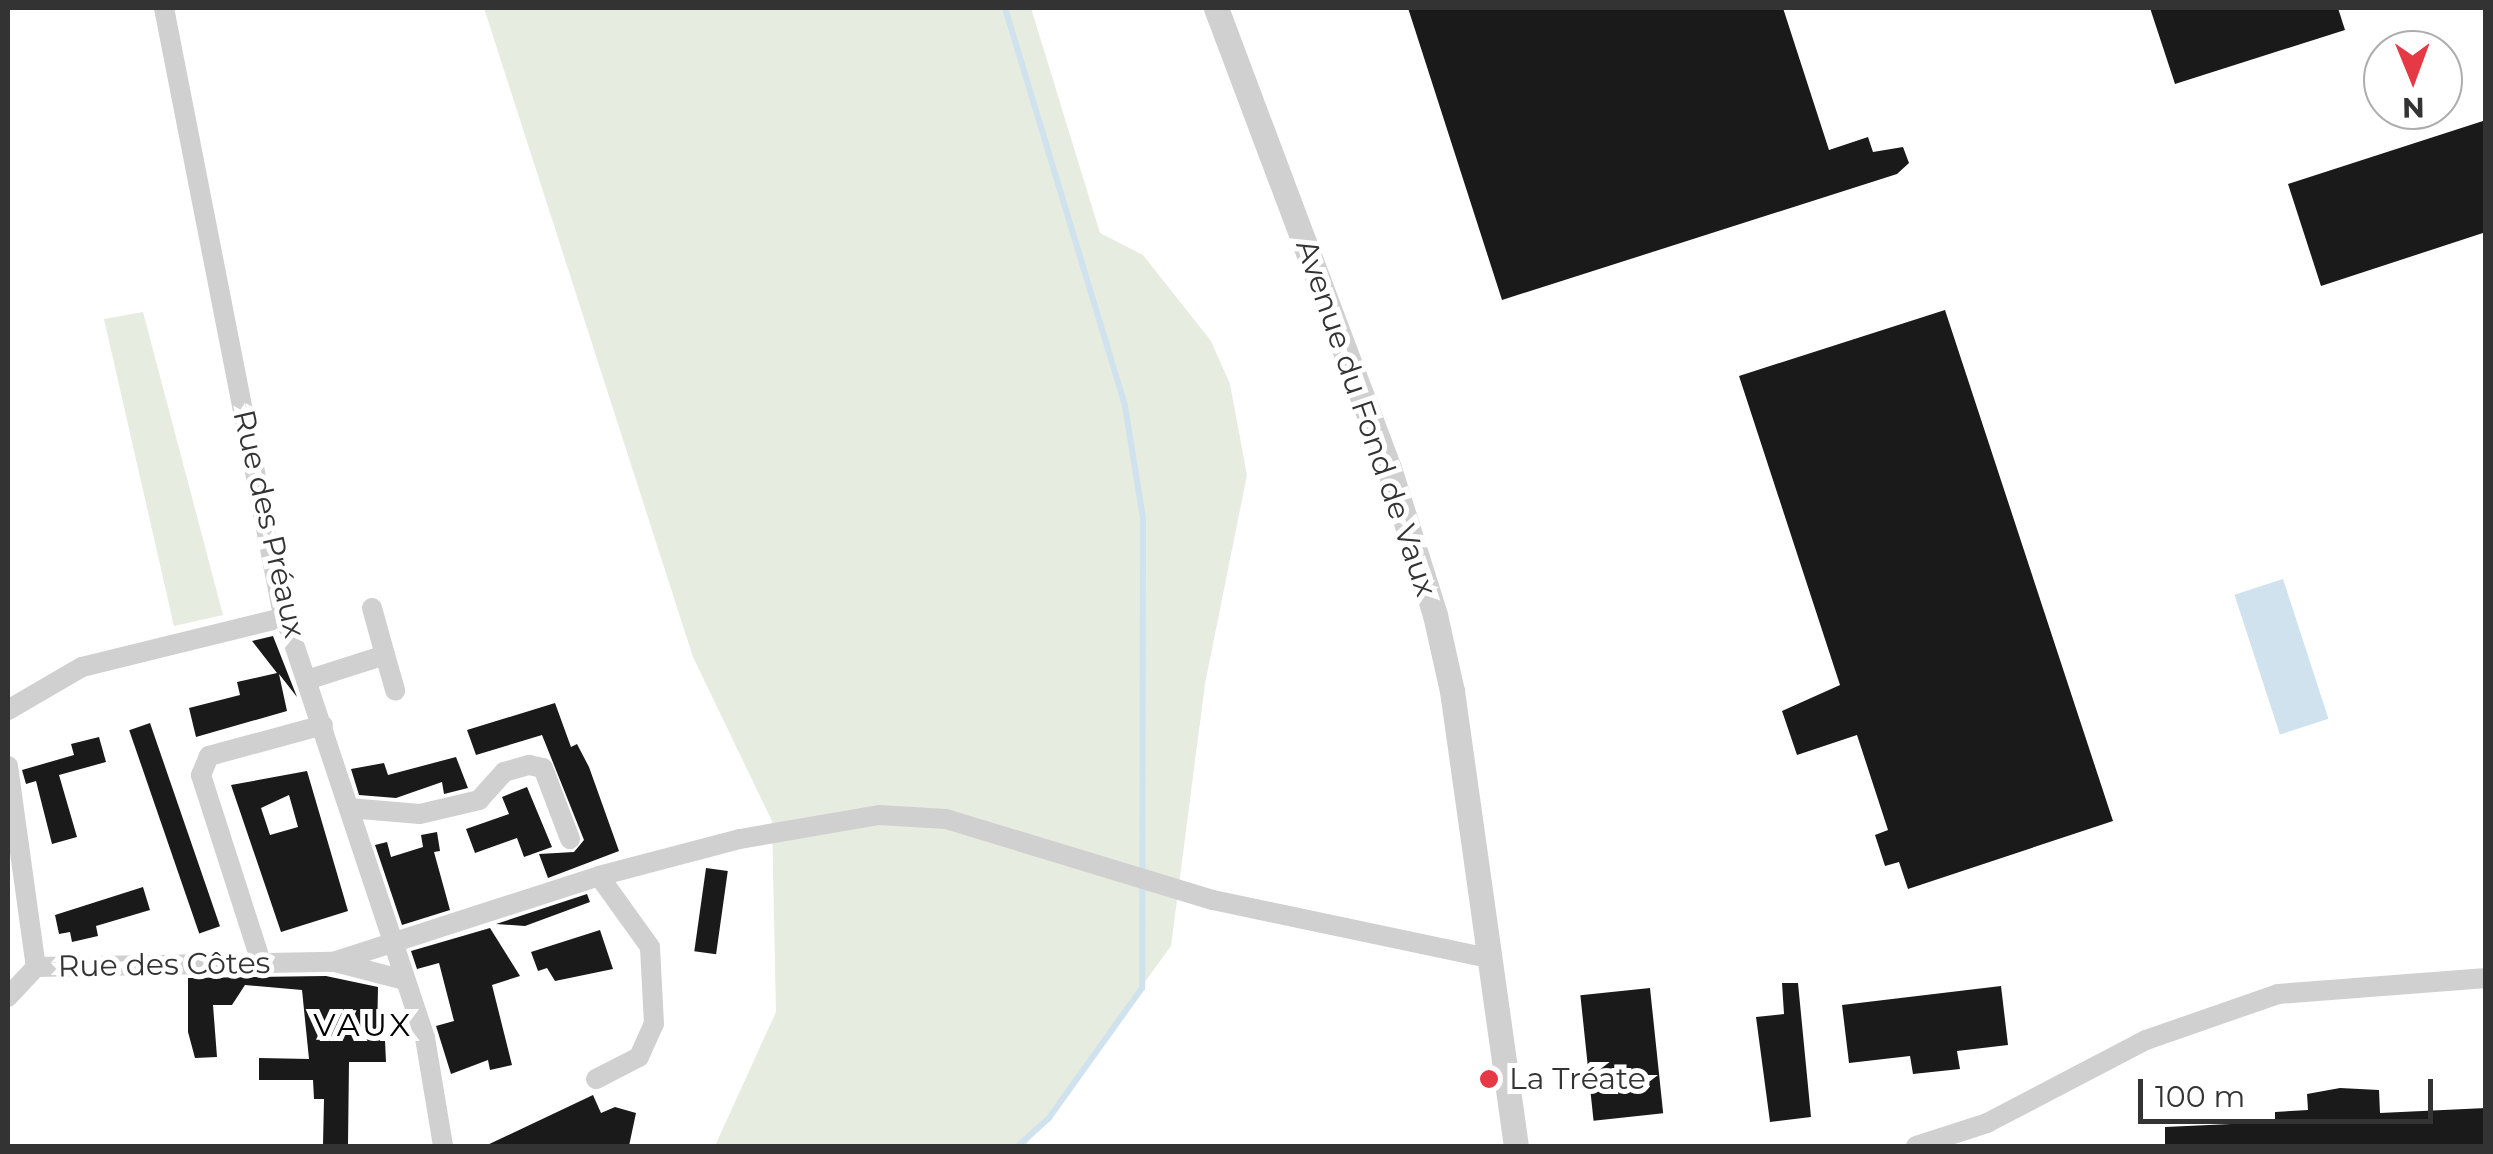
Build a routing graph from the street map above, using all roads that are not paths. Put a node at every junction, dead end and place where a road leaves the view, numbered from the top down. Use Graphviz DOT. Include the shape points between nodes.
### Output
graph roads {
  1 [pos="164,8"];
  2 [pos="1216,8"];
  3 [pos="372,608"];
  4 [pos="285,617"];
  5 [pos="385,655"];
  6 [pos="307,680"];
  7 [pos="395,691"];
  8 [pos="8,710"];
  9 [pos="323,725"];
  10 [pos="8,766"];
  11 [pos="349,808"];
  12 [pos="570,839"];
  13 [pos="599,876"];
  14 [pos="392,946"];
  15 [pos="1492,959"];
  16 [pos="261,962"];
  17 [pos="333,962"];
  18 [pos="36,967"];
  19 [pos="2486,978"];
  20 [pos="404,980"];
  21 [pos="8,997"];
  22 [pos="596,1079"];
  23 [pos="443,1146"];
  24 [pos="1516,1146"];
  25 [pos="1916,1146"];
  1 -- 4 [label="street, Rue des Préaux"];
  2 -- 15 [label="street, Avenue du Fond de Vaux" via="1389,468 1434,615"];
  3 -- 5 [label="street"];
  4 -- 6 [label="street, Rue des Préaux"];
  4 -- 8 [label="street" via="82,666"];
  5 -- 6 [label="street"];
  5 -- 7 [label="street"];
  6 -- 9 [label="street, Rue des Préaux"];
  9 -- 11 [label="street, Rue des Préaux"];
  9 -- 16 [label="street" via="209,756 201,775"];
  10 -- 18 [label="street"];
  11 -- 12 [label="street" via="434,811 478,800 504,772 529,765 543,768"];
  11 -- 14 [label="street, Rue des Préaux"];
  13 -- 14 [label="street, Rue des Côtes"];
  13 -- 15 [label="street, Rue des Côtes" via="879,815 946,819 1213,900"];
  13 -- 22 [label="street" via="650,948 654,1024 640,1056"];
  14 -- 17 [label="street, Rue des Côtes"];
  14 -- 20 [label="street, Rue des Préaux"];
  15 -- 24 [label="street, Avenue du Fond de Vaux"];
  16 -- 17 [label="street, Rue des Côtes"];
  16 -- 18 [label="street, Rue des Côtes"];
  17 -- 20 [label="street"];
  18 -- 21 [label="street, Rue des Côtes"];
  19 -- 25 [label="street" via="2278,994 2146,1040 1986,1123"];
  20 -- 23 [label="street, Rue des Préaux" via="425,1038"];
}
